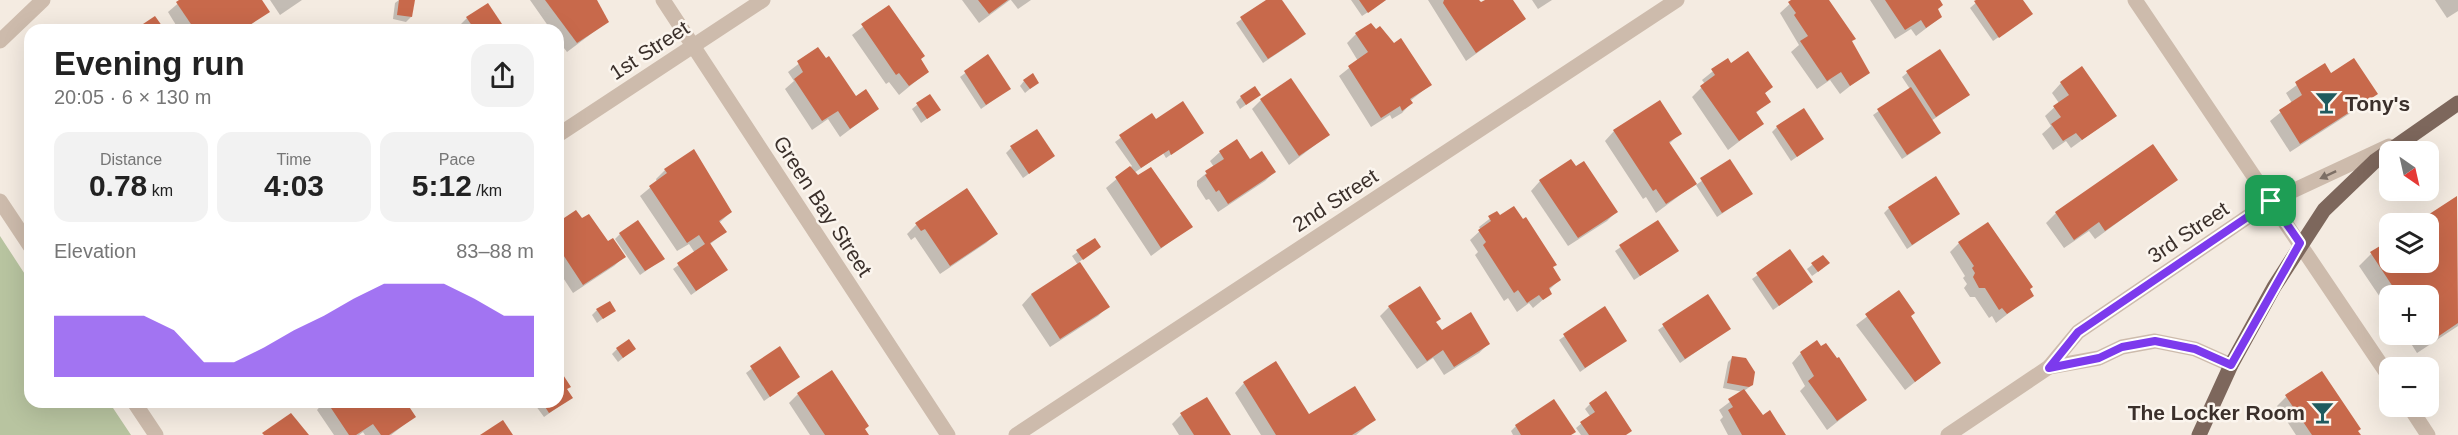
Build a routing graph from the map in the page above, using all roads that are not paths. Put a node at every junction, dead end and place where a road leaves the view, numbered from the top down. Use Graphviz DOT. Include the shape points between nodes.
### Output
graph roads {
  1 [pos="43,0"];
  2 [pos="663,0"];
  3 [pos="763,0"];
  4 [pos="1677,0"];
  5 [pos="2135,0"];
  6 [pos="0,41"];
  7 [pos="693,46"];
  8 [pos="2458,103"];
  9 [pos="564,131"];
  10 [pos="2400,141"];
  11 [pos="2379,151"];
  12 [pos="2379,159"];
  13 [pos="0,201"];
  14 [pos="2271,201"];
  15 [pos="24,237"];
  16 [pos="2300,243"];
  17 [pos="2379,362"];
  18 [pos="2231,365"];
  19 [pos="2049,368"];
  20 [pos="143,408"];
  21 [pos="2416,417"];
  22 [pos="156,435"];
  23 [pos="948,435"];
  24 [pos="1016,435"];
  25 [pos="1948,435"];
  26 [pos="2199,435"];
  27 [pos="2428,435"];
  1 -- 6 [label="street"];
  2 -- 7 [label="street, Green Bay Street"];
  3 -- 7 [label="street, 1st Street"];
  4 -- 24 [label="street, 2nd Street"];
  5 -- 14 [label="street"];
  7 -- 9 [label="street, 1st Street"];
  7 -- 23 [label="street, Green Bay Street"];
  8 -- 10 [label="main road, 3rd Street"];
  11 -- 14 [label="street, 3rd Street, one-way"];
  12 -- 16 [label="main road, 3rd Street" via="2324,210"];
  13 -- 15 [label="street"];
  14 -- 16 [label="street"];
  14 -- 19 [label="street, 3rd Street" via="2078,332"];
  16 -- 17 [label="street"];
  16 -- 18 [label="main road, 3rd Street"];
  18 -- 19 [label="street, 3rd Street" via="2195,349 2155,341"];
  18 -- 26 [label="main road, 3rd Street"];
  19 -- 25 [label="street, 3rd Street"];
  20 -- 22 [label="street"];
  21 -- 27 [label="street"];
}
